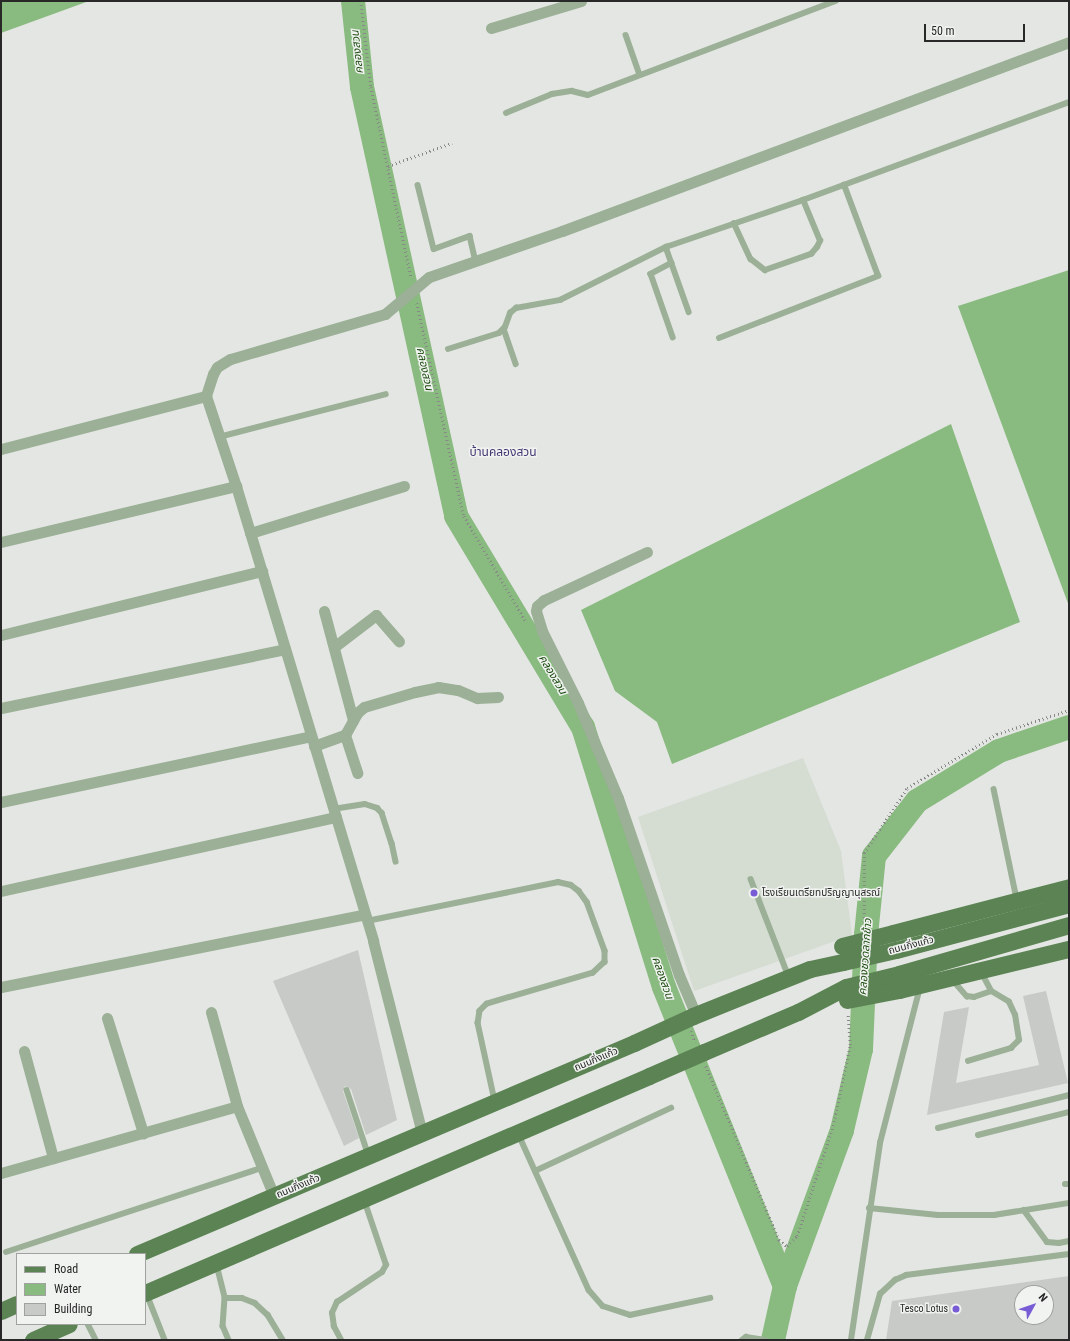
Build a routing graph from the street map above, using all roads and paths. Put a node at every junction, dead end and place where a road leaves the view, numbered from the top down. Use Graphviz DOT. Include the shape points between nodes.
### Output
graph roads {
  1 [pos="361,1"];
  2 [pos="581,1"];
  3 [pos="836,1"];
  4 [pos="491,28"];
  5 [pos="626,35"];
  6 [pos="1069,42"];
  7 [pos="640,75"];
  8 [pos="1069,102"];
  9 [pos="506,113"];
  10 [pos="452,143"];
  11 [pos="388,166"];
  12 [pos="844,184"];
  13 [pos="418,186"];
  14 [pos="803,200"];
  15 [pos="734,223"];
  16 [pos="666,247"];
  17 [pos="476,261"];
  18 [pos="672,263"];
  19 [pos="412,283"];
  20 [pos="416,298"];
  21 [pos="689,312"];
  22 [pos="504,329"];
  23 [pos="673,337"];
  24 [pos="719,338"];
  25 [pos="448,349"];
  26 [pos="516,364"];
  27 [pos="386,394"];
  28 [pos="206,396"];
  29 [pos="220,437"];
  30 [pos="1,449"];
  31 [pos="236,486"];
  32 [pos="404,486"];
  33 [pos="250,533"];
  34 [pos="1,542"];
  35 [pos="647,552"];
  36 [pos="262,571"];
  37 [pos="324,611"];
  38 [pos="528,626"];
  39 [pos="1,635"];
  40 [pos="399,641"];
  41 [pos="334,647"];
  42 [pos="285,649"];
  43 [pos="498,697"];
  44 [pos="1,708"];
  45 [pos="1069,710"];
  46 [pos="353,720"];
  47 [pos="345,735"];
  48 [pos="313,741"];
  49 [pos="357,772"];
  50 [pos="994,788"];
  51 [pos="1,802"];
  52 [pos="334,813"];
  53 [pos="396,862"];
  54 [pos="751,879"];
  55 [pos="1069,887"];
  56 [pos="1,891"];
  57 [pos="1018,901"];
  58 [pos="1069,904"];
  59 [pos="366,917"];
  60 [pos="1069,926"];
  61 [pos="864,930"];
  62 [pos="895,942"];
  63 [pos="1069,949"];
  64 [pos="981,972"];
  65 [pos="789,977"];
  66 [pos="952,979"];
  67 [pos="899,982"];
  68 [pos="920,986"];
  69 [pos="1,987"];
  70 [pos="991,991"];
  71 [pos="847,999"];
  72 [pos="211,1012"];
  73 [pos="107,1018"];
  74 [pos="692,1018"];
  75 [pos="24,1051"];
  76 [pos="702,1053"];
  77 [pos="968,1060"];
  78 [pos="347,1090"];
  79 [pos="1069,1095"];
  80 [pos="496,1102"];
  81 [pos="237,1106"];
  82 [pos="670,1108"];
  83 [pos="1069,1112"];
  84 [pos="938,1128"];
  85 [pos="518,1131"];
  86 [pos="143,1133"];
  87 [pos="422,1133"];
  88 [pos="978,1134"];
  89 [pos="369,1156"];
  90 [pos="53,1158"];
  91 [pos="262,1168"];
  92 [pos="535,1170"];
  93 [pos="1,1173"];
  94 [pos="274,1196"];
  95 [pos="364,1198"];
  96 [pos="1069,1203"];
  97 [pos="869,1208"];
  98 [pos="1024,1210"];
  99 [pos="1069,1241"];
  100 [pos="6,1252"];
  101 [pos="139,1253"];
  102 [pos="1069,1254"];
  103 [pos="216,1262"];
  104 [pos="146,1293"];
  105 [pos="225,1298"];
  106 [pos="710,1298"];
  107 [pos="16,1304"];
  108 [pos="1,1311"];
  109 [pos="67,1325"];
  110 [pos="88,1325"];
  111 [pos="34,1340"];
  112 [pos="96,1340"];
  113 [pos="164,1340"];
  114 [pos="229,1340"];
  115 [pos="283,1340"];
  116 [pos="341,1340"];
  117 [pos="742,1340"];
  118 [pos="764,1340"];
  119 [pos="851,1340"];
  120 [pos="867,1340"];
  1 -- 11 [label="path" via="371,87"];
  2 -- 4 [label="street"];
  3 -- 7 [label="lane"];
  5 -- 7 [label="lane"];
  6 -- 17 [label="street"];
  7 -- 9 [label="lane" via="588,95 572,91 552,94"];
  8 -- 12 [label="lane"];
  10 -- 11 [label="path"];
  11 -- 19 [label="path"];
  12 -- 14 [label="lane"];
  12 -- 24 [label="lane" via="878,276"];
  13 -- 17 [label="lane" via="434,249 470,236"];
  14 -- 15 [label="lane"];
  14 -- 15 [label="lane" via="820,241 817,247 811,254 765,270 751,259"];
  15 -- 16 [label="lane"];
  16 -- 18 [label="lane"];
  16 -- 22 [label="lane" via="560,300 516,308 510,313"];
  17 -- 28 [label="street, bridge" via="429,277 385,314 230,359 217,367"];
  18 -- 21 [label="lane"];
  18 -- 23 [label="lane" via="651,274"];
  20 -- 38 [label="path" via="464,516"];
  22 -- 25 [label="lane"];
  22 -- 26 [label="lane"];
  27 -- 29 [label="lane"];
  28 -- 29 [label="street"];
  28 -- 30 [label="street"];
  29 -- 31 [label="street"];
  31 -- 33 [label="street"];
  31 -- 34 [label="street"];
  32 -- 33 [label="street"];
  33 -- 36 [label="street"];
  35 -- 74 [label="street" via="544,600 537,606 536,611 542,631 578,703 618,798"];
  36 -- 39 [label="street"];
  36 -- 42 [label="street"];
  37 -- 41 [label="street"];
  40 -- 41 [label="street" via="376,616"];
  41 -- 46 [label="street"];
  42 -- 44 [label="street"];
  42 -- 48 [label="street"];
  43 -- 46 [label="street" via="477,698 458,690 438,687 364,707"];
  45 -- 61 [label="path" via="997,734 908,788 864,853"];
  46 -- 47 [label="street"];
  47 -- 48 [label="street"];
  47 -- 49 [label="street"];
  48 -- 51 [label="street"];
  48 -- 52 [label="street"];
  50 -- 57 [label="lane"];
  52 -- 53 [label="lane" via="365,804 377,808 382,813"];
  52 -- 56 [label="street"];
  52 -- 59 [label="street"];
  54 -- 65 [label="lane"];
  55 -- 57 [label="main road"];
  57 -- 62 [label="main road"];
  58 -- 62 [label="main road, ถนนกิ่งแก้ว"];
  59 -- 69 [label="street"];
  59 -- 80 [label="lane" via="558,882 579,891 587,902 605,951 605,962 593,973 486,1004 480,1011 478,1023"];
  59 -- 87 [label="street"];
  60 -- 67 [label="main road" via="1042,932"];
  62 -- 65 [label="main road, ถนนกิ่งแก้ว, bridge" via="842,954"];
  63 -- 64 [label="main road"];
  64 -- 66 [label="main road"];
  64 -- 70 [label="lane"];
  65 -- 74 [label="main road, ถนนกิ่งแก้ว"];
  66 -- 68 [label="main road"];
  66 -- 70 [label="lane" via="967,996 974,997"];
  67 -- 68 [label="main road"];
  67 -- 71 [label="main road, bridge"];
  68 -- 97 [label="lane" via="880,1143"];
  70 -- 77 [label="lane" via="1009,1002 1015,1015 1019,1040 1011,1048"];
  71 -- 76 [label="main road" via="830,997"];
  71 -- 76 [label="path" via="850,1045 833,1126 797,1236 787,1246 779,1240"];
  72 -- 81 [label="street"];
  73 -- 86 [label="street"];
  74 -- 76 [label="path"];
  74 -- 80 [label="main road, ถนนกิ่งแก้ว, bridge"];
  75 -- 90 [label="street"];
  76 -- 85 [label="main road, bridge"];
  78 -- 89 [label="lane"];
  79 -- 84 [label="lane"];
  80 -- 87 [label="main road, ถนนกิ่งแก้ว"];
  81 -- 86 [label="street"];
  81 -- 91 [label="street"];
  82 -- 92 [label="lane"];
  83 -- 88 [label="lane"];
  85 -- 92 [label="lane"];
  85 -- 95 [label="main road"];
  86 -- 90 [label="street"];
  87 -- 89 [label="main road, ถนนกิ่งแก้ว"];
  89 -- 94 [label="main road, ถนนกิ่งแก้ว"];
  90 -- 93 [label="street"];
  91 -- 94 [label="street"];
  91 -- 100 [label="lane"];
  92 -- 106 [label="lane" via="589,1290 603,1306 630,1315"];
  94 -- 101 [label="main road, ถนนกิ่งแก้ว"];
  95 -- 103 [label="main road"];
  95 -- 116 [label="lane" via="386,1265 382,1272 337,1302 332,1314 334,1327"];
  96 -- 98 [label="lane"];
  97 -- 98 [label="lane" via="938,1215 994,1215"];
  97 -- 119 [label="lane"];
  98 -- 99 [label="lane" via="1047,1242 1059,1244"];
  102 -- 120 [label="lane" via="906,1275 895,1280 880,1294"];
  103 -- 104 [label="main road"];
  103 -- 105 [label="lane"];
  104 -- 113 [label="lane"];
  105 -- 114 [label="lane" via="223,1326"];
  105 -- 115 [label="lane" via="242,1298 255,1303 268,1314"];
  107 -- 108 [label="main road"];
  109 -- 111 [label="main road"];
  110 -- 112 [label="lane"];
  117 -- 118 [label="lane" via="746,1337"];
}
